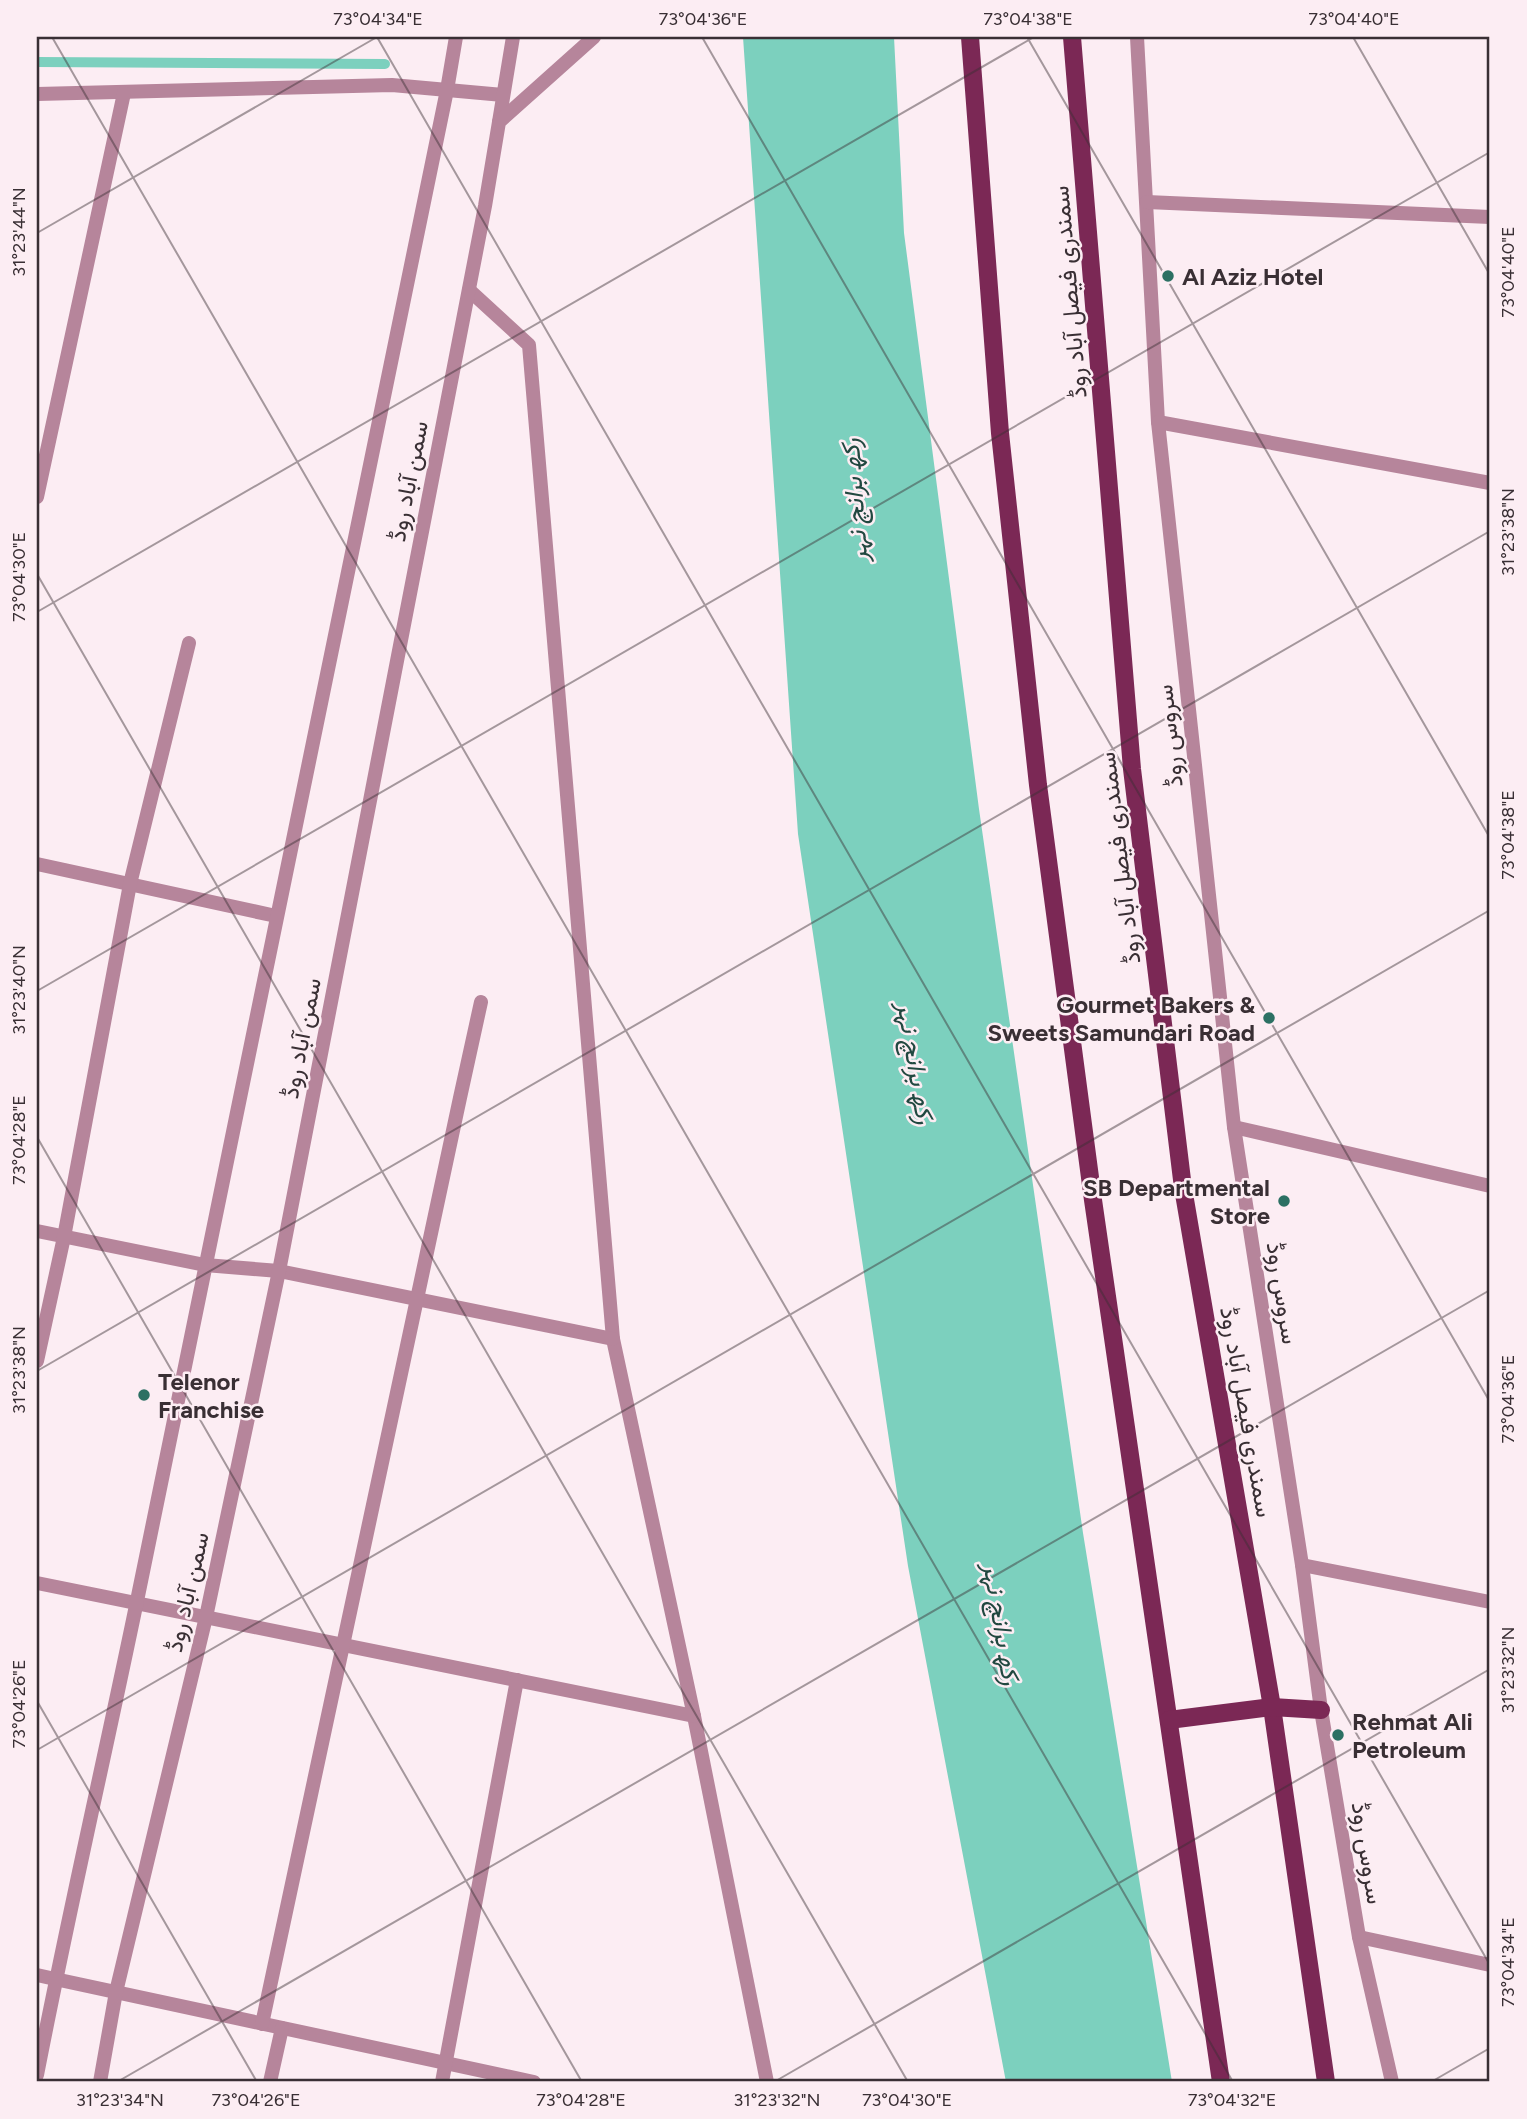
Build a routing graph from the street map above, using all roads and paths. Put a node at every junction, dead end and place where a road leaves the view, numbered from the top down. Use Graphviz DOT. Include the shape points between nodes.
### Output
graph roads {
  1 [pos="456,37"];
  2 [pos="513,37"];
  3 [pos="594,37"];
  4 [pos="970,37"];
  5 [pos="1072,37"];
  6 [pos="1137,37"];
  7 [pos="447,90"];
  8 [pos="124,93"];
  9 [pos="37,94"];
  10 [pos="503,95"];
  11 [pos="499,122"];
  12 [pos="1147,202"];
  13 [pos="1490,217"];
  14 [pos="469,290"];
  15 [pos="1158,422"];
  16 [pos="1490,483"];
  17 [pos="37,497"];
  18 [pos="189,643"];
  19 [pos="37,864"];
  20 [pos="131,884"];
  21 [pos="276,916"];
  22 [pos="481,1002"];
  23 [pos="1234,1127"];
  24 [pos="1490,1186"];
  25 [pos="37,1231"];
  26 [pos="64,1237"];
  27 [pos="205,1265"];
  28 [pos="279,1271"];
  29 [pos="415,1299"];
  30 [pos="612,1339"];
  31 [pos="37,1361"];
  32 [pos="1302,1565"];
  33 [pos="37,1583"];
  34 [pos="1490,1602"];
  35 [pos="137,1603"];
  36 [pos="206,1617"];
  37 [pos="344,1645"];
  38 [pos="517,1680"];
  39 [pos="1272,1707"];
  40 [pos="1321,1710"];
  41 [pos="694,1716"];
  42 [pos="1169,1720"];
  43 [pos="1359,1937"];
  44 [pos="1490,1965"];
  45 [pos="37,1975"];
  46 [pos="55,1979"];
  47 [pos="116,1992"];
  48 [pos="262,2024"];
  49 [pos="282,2028"];
  50 [pos="446,2063"];
  51 [pos="37,2075"];
  52 [pos="100,2082"];
  53 [pos="270,2082"];
  54 [pos="442,2082"];
  55 [pos="534,2082"];
  56 [pos="768,2082"];
  57 [pos="1221,2082"];
  58 [pos="1326,2082"];
  59 [pos="1392,2082"];
  1 -- 7 [label="street, سمن آباد روڈ"];
  2 -- 10 [label="street, سمن آباد روڈ"];
  3 -- 11 [label="street"];
  4 -- 42 [label="main road" via="1000,433 1038,785"];
  5 -- 39 [label="main road, سمندری فیصل آباد روڈ" via="1134,783 1183,1188"];
  6 -- 12 [label="street, سروس روڈ"];
  7 -- 8 [label="street" via="391,85"];
  7 -- 10 [label="street"];
  7 -- 21 [label="street, سمن آباد روڈ"];
  8 -- 9 [label="street"];
  8 -- 17 [label="street"];
  10 -- 11 [label="street, سمن آباد روڈ"];
  11 -- 14 [label="street, سمن آباد روڈ"];
  12 -- 13 [label="street"];
  12 -- 15 [label="street, سروس روڈ"];
  14 -- 28 [label="street, سمن آباد روڈ"];
  14 -- 30 [label="street" via="529,345"];
  15 -- 16 [label="street"];
  15 -- 23 [label="street, سروس روڈ"];
  18 -- 20 [label="street"];
  19 -- 20 [label="street"];
  20 -- 21 [label="street"];
  20 -- 26 [label="street"];
  21 -- 27 [label="street, سمن آباد روڈ"];
  22 -- 29 [label="street"];
  23 -- 24 [label="street"];
  23 -- 32 [label="street, سروس روڈ"];
  25 -- 26 [label="street"];
  26 -- 27 [label="street"];
  26 -- 31 [label="street"];
  27 -- 28 [label="street"];
  27 -- 35 [label="street, سمن آباد روڈ"];
  28 -- 29 [label="street"];
  28 -- 36 [label="street, سمن آباد روڈ"];
  29 -- 30 [label="street"];
  29 -- 37 [label="street"];
  30 -- 41 [label="street"];
  32 -- 34 [label="street"];
  32 -- 40 [label="street, سروس روڈ"];
  33 -- 35 [label="street"];
  35 -- 36 [label="street"];
  35 -- 46 [label="street, سمن آباد روڈ"];
  36 -- 37 [label="street"];
  36 -- 47 [label="street, سمن آباد روڈ"];
  37 -- 38 [label="street"];
  37 -- 48 [label="street"];
  38 -- 41 [label="street"];
  38 -- 50 [label="street"];
  39 -- 40 [label="main road"];
  39 -- 42 [label="main road"];
  39 -- 58 [label="main road, سمندری فیصل آباد روڈ"];
  40 -- 43 [label="street, سروس روڈ"];
  41 -- 56 [label="street"];
  42 -- 57 [label="main road"];
  43 -- 44 [label="street"];
  43 -- 59 [label="street, سروس روڈ"];
  45 -- 46 [label="street"];
  46 -- 47 [label="street"];
  46 -- 51 [label="street, سمن آباد روڈ"];
  47 -- 48 [label="street"];
  47 -- 52 [label="street, سمن آباد روڈ"];
  48 -- 49 [label="street"];
  49 -- 50 [label="street"];
  49 -- 53 [label="street"];
  50 -- 54 [label="street"];
  50 -- 55 [label="street"];
}
